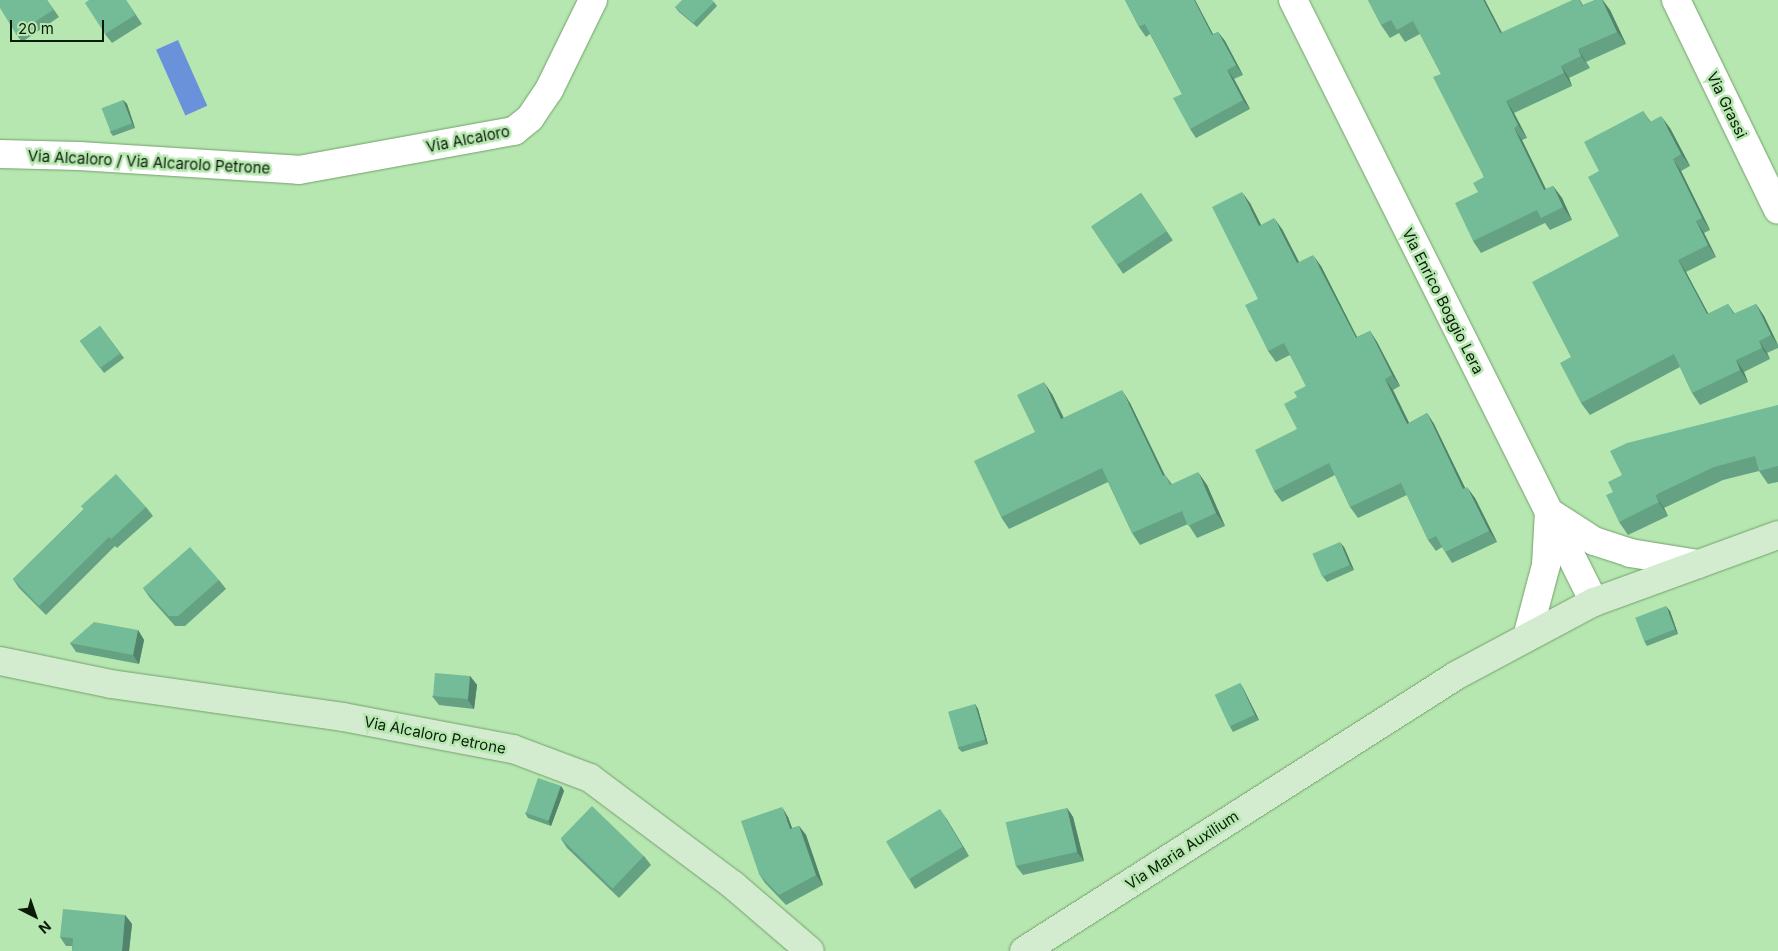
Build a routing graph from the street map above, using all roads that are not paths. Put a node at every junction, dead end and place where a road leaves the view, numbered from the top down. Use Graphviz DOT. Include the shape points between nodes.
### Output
graph roads {
  1 [pos="594,0"];
  2 [pos="1293,0"];
  3 [pos="1676,0"];
  4 [pos="0,154"];
  5 [pos="299,170"];
  6 [pos="1778,210"];
  7 [pos="1549,512"];
  8 [pos="1778,535"];
  9 [pos="1698,564"];
  10 [pos="1594,602"];
  11 [pos="1528,637"];
  12 [pos="0,661"];
  13 [pos="810,951"];
  14 [pos="1024,951"];
  1 -- 5 [label="street, Via Alcaloro" via="549,90 530,118 514,132"];
  2 -- 7 [label="street, Via Enrico Boggio Lera"];
  3 -- 6 [label="street, Via Grassi"];
  4 -- 5 [label="street, Via Alcaloro / Via Alcarolo Petrone"];
  7 -- 9 [label="street" via="1594,541 1630,553"];
  7 -- 10 [label="street, Via Enrico Boggio Lera"];
  7 -- 11 [label="street" via="1546,565"];
  8 -- 9 [label="street, Via Maria Auxilium"];
  9 -- 10 [label="street, Via Maria Auxilium"];
  10 -- 11 [label="street, Via Maria Auxilium"];
  11 -- 14 [label="street, Via Maria Auxilium" via="1457,675"];
  12 -- 13 [label="street, Via Alcaloro Petrone" via="111,684 343,717 513,750 590,778 733,885"];
}
